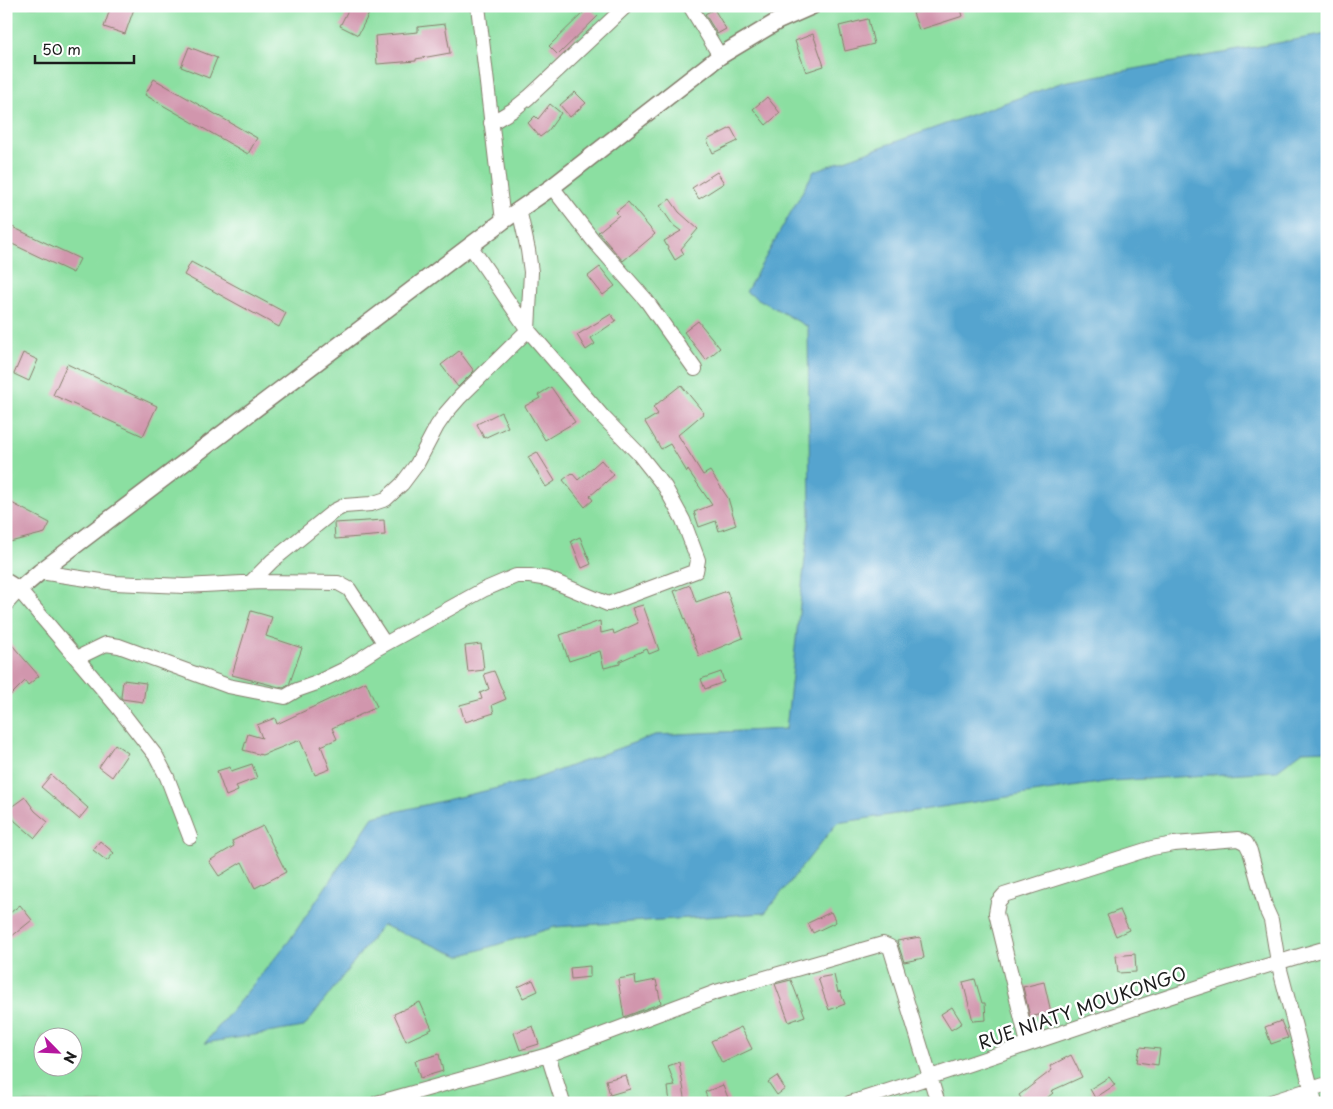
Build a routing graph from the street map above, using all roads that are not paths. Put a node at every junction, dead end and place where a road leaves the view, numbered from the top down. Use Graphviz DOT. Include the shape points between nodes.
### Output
graph roads {
  1 [pos="478,6"];
  2 [pos="626,6"];
  3 [pos="690,6"];
  4 [pos="812,6"];
  5 [pos="720,56"];
  6 [pos="491,123"];
  7 [pos="552,187"];
  8 [pos="519,209"];
  9 [pos="503,222"];
  10 [pos="471,247"];
  11 [pos="528,330"];
  12 [pos="695,369"];
  13 [pos="40,572"];
  14 [pos="250,582"];
  15 [pos="13,586"];
  16 [pos="6,604"];
  17 [pos="385,644"];
  18 [pos="77,658"];
  19 [pos="190,837"];
  20 [pos="1327,948"];
  21 [pos="1278,962"];
  22 [pos="1028,1044"];
  23 [pos="548,1056"];
  24 [pos="931,1078"];
  25 [pos="1327,1084"];
  26 [pos="1311,1088"];
  27 [pos="376,1103"];
  28 [pos="563,1103"];
  29 [pos="850,1103"];
  30 [pos="938,1103"];
  31 [pos="1268,1103"];
  32 [pos="1316,1103"];
  1 -- 6 [label="street"];
  2 -- 6 [label="street" via="524,102"];
  3 -- 5 [label="street"];
  4 -- 5 [label="street" via="778,21"];
  5 -- 7 [label="street"];
  6 -- 9 [label="street"];
  7 -- 8 [label="street"];
  7 -- 12 [label="street" via="646,300"];
  8 -- 9 [label="street"];
  8 -- 11 [label="street" via="531,272"];
  9 -- 10 [label="street"];
  10 -- 11 [label="street"];
  10 -- 13 [label="street"];
  11 -- 14 [label="street" via="460,397 437,426 402,484 386,499 344,506 334,511"];
  11 -- 17 [label="street" via="665,487 683,520 698,560 696,571 608,604 548,579 516,576 483,590"];
  13 -- 14 [label="street" via="114,583 184,586"];
  13 -- 15 [label="street"];
  14 -- 17 [label="street" via="338,583 349,589"];
  15 -- 16 [label="street"];
  15 -- 18 [label="street"];
  17 -- 18 [label="street" via="344,669 285,697 228,686 119,646 106,644"];
  18 -- 19 [label="street" via="156,756"];
  20 -- 21 [label="street, RUE NIATY MOUKONGO"];
  21 -- 22 [label="street, RUE NIATY MOUKONGO"];
  21 -- 22 [label="street" via="1272,920 1250,851 1246,843 1238,839 1152,848 1004,896 998,902 996,914"];
  21 -- 26 [label="street"];
  22 -- 24 [label="street, RUE NIATY MOUKONGO"];
  23 -- 24 [label="street" via="716,992 883,944 890,947"];
  23 -- 27 [label="street"];
  23 -- 28 [label="street"];
  24 -- 29 [label="street, RUE NIATY MOUKONGO"];
  24 -- 30 [label="street"];
  25 -- 26 [label="street"];
  26 -- 31 [label="street"];
  26 -- 32 [label="street"];
}
